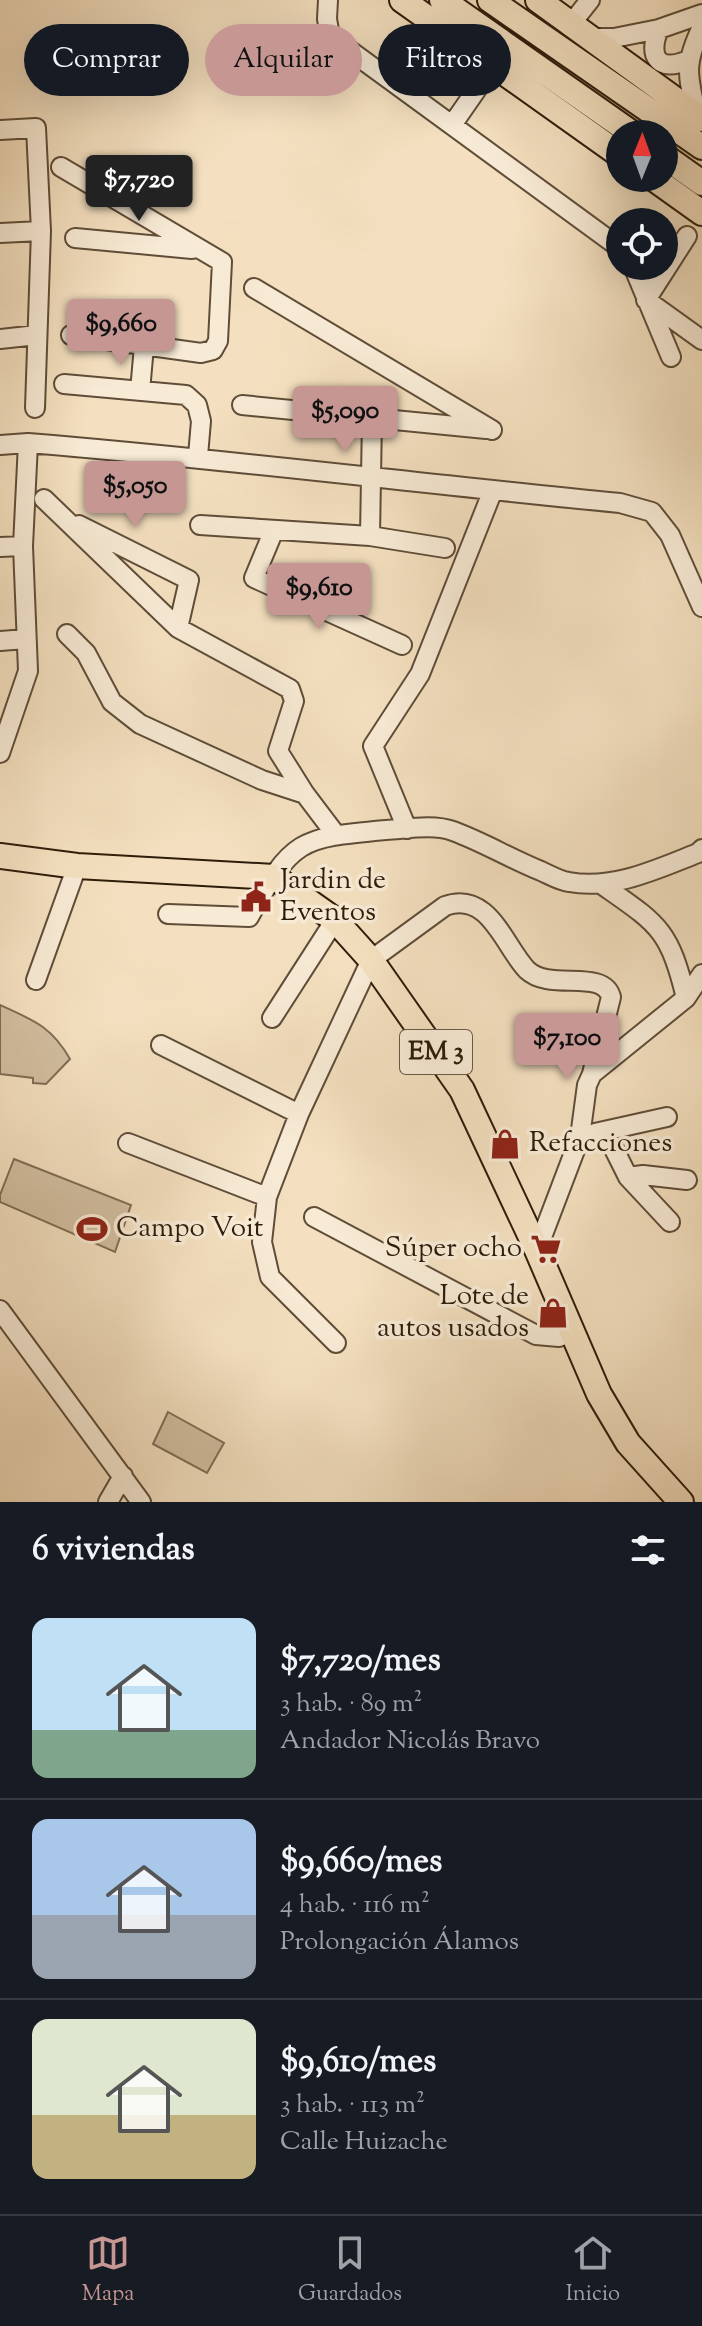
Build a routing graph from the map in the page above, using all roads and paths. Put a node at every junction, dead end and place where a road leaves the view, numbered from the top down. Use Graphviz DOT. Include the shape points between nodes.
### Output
graph roads {
  1 [pos="328,0"];
  2 [pos="402,0"];
  3 [pos="442,0"];
  4 [pos="490,0"];
  5 [pos="543,1"];
  6 [pos="581,8"];
  7 [pos="702,14"];
  8 [pos="702,27"];
  9 [pos="659,29"];
  10 [pos="592,38"];
  11 [pos="688,60"];
  12 [pos="472,96"];
  13 [pos="700,118"];
  14 [pos="613,120"];
  15 [pos="452,125"];
  16 [pos="0,130"];
  17 [pos="606,145"];
  18 [pos="702,147"];
  19 [pos="678,166"];
  20 [pos="61,167"];
  21 [pos="702,183"];
  22 [pos="673,192"];
  23 [pos="702,213"];
  24 [pos="41,231"];
  25 [pos="0,233"];
  26 [pos="687,236"];
  27 [pos="75,238"];
  28 [pos="606,238"];
  29 [pos="199,249"];
  30 [pos="638,280"];
  31 [pos="254,288"];
  32 [pos="646,300"];
  33 [pos="37,335"];
  34 [pos="71,335"];
  35 [pos="0,339"];
  36 [pos="702,340"];
  37 [pos="144,346"];
  38 [pos="671,357"];
  39 [pos="64,384"];
  40 [pos="140,391"];
  41 [pos="242,405"];
  42 [pos="35,408"];
  43 [pos="372,418"];
  44 [pos="28,443"];
  45 [pos="0,445"];
  46 [pos="198,456"];
  47 [pos="371,478"];
  48 [pos="493,490"];
  49 [pos="44,499"];
  50 [pos="62,516"];
  51 [pos="200,525"];
  52 [pos="274,530"];
  53 [pos="370,536"];
  54 [pos="23,546"];
  55 [pos="0,547"];
  56 [pos="445,548"];
  57 [pos="702,607"];
  58 [pos="178,628"];
  59 [pos="67,634"];
  60 [pos="26,639"];
  61 [pos="0,641"];
  62 [pos="402,645"];
  63 [pos="1,749"];
  64 [pos="305,794"];
  65 [pos="407,829"];
  66 [pos="336,835"];
  67 [pos="701,853"];
  68 [pos="0,856"];
  69 [pos="77,866"];
  70 [pos="274,877"];
  71 [pos="601,884"];
  72 [pos="168,914"];
  73 [pos="335,920"];
  74 [pos="371,960"];
  75 [pos="702,974"];
  76 [pos="36,980"];
  77 [pos="686,998"];
  78 [pos="272,1018"];
  79 [pos="161,1045"];
  80 [pos="592,1074"];
  81 [pos="299,1114"];
  82 [pos="667,1117"];
  83 [pos="605,1131"];
  84 [pos="580,1137"];
  85 [pos="128,1143"];
  86 [pos="628,1177"];
  87 [pos="687,1180"];
  88 [pos="267,1197"];
  89 [pos="314,1217"];
  90 [pos="670,1222"];
  91 [pos="537,1250"];
  92 [pos="0,1310"];
  93 [pos="572,1331"];
  94 [pos="336,1343"];
  95 [pos="123,1476"];
  96 [pos="108,1502"];
  97 [pos="141,1502"];
  98 [pos="681,1502"];
  1 -- 15 [label="street" via="330,36"];
  2 -- 17 [label="main road"];
  3 -- 14 [label="main road"];
  4 -- 18 [label="main road"];
  5 -- 6 [label="main road"];
  6 -- 10 [label="main road"];
  7 -- 9 [label="street"];
  8 -- 11 [label="street"];
  9 -- 10 [label="street"];
  9 -- 11 [label="street" via="655,57 675,66"];
  10 -- 13 [label="main road"];
  11 -- 13 [label="street"];
  12 -- 15 [label="street"];
  15 -- 28 [label="street"];
  16 -- 24 [label="street" via="42,123"];
  19 -- 21 [label="main road"];
  20 -- 29 [label="street"];
  22 -- 23 [label="main road"];
  24 -- 25 [label="street"];
  24 -- 33 [label="street"];
  26 -- 32 [label="street"];
  27 -- 29 [label="street"];
  29 -- 37 [label="street" via="222,262 218,341 213,350"];
  30 -- 32 [label="street"];
  31 -- 43 [label="street" via="492,430"];
  32 -- 36 [label="street"];
  32 -- 38 [label="street"];
  33 -- 35 [label="street"];
  33 -- 42 [label="street"];
  34 -- 37 [label="street"];
  37 -- 40 [label="street"];
  39 -- 40 [label="street"];
  40 -- 46 [label="street" via="186,395 197,405"];
  41 -- 43 [label="street"];
  43 -- 47 [label="street"];
  44 -- 45 [label="street"];
  44 -- 46 [label="street"];
  44 -- 54 [label="street"];
  46 -- 47 [label="street"];
  47 -- 48 [label="street"];
  47 -- 53 [label="street"];
  48 -- 57 [label="street" via="620,503 652,512 670,535"];
  48 -- 65 [label="street" via="420,674 373,746"];
  49 -- 50 [label="street"];
  50 -- 58 [label="street"];
  50 -- 58 [label="street" via="189,580"];
  51 -- 52 [label="street"];
  52 -- 53 [label="street"];
  52 -- 62 [label="street" via="254,578"];
  53 -- 56 [label="street"];
  54 -- 55 [label="street"];
  54 -- 60 [label="street"];
  58 -- 64 [label="street" via="290,689 294,701 278,751"];
  59 -- 64 [label="street" via="86,653 112,702 140,724"];
  60 -- 61 [label="street"];
  60 -- 63 [label="street" via="26,679"];
  64 -- 66 [label="street"];
  65 -- 66 [label="street"];
  65 -- 71 [label="street" via="451,830 567,882"];
  66 -- 70 [label="street" via="299,847"];
  67 -- 71 [label="street"];
  68 -- 69 [label="main road"];
  69 -- 70 [label="main road"];
  69 -- 76 [label="street"];
  70 -- 72 [label="street" via="249,917"];
  70 -- 73 [label="main road, EM 3"];
  71 -- 77 [label="street" via="651,919 670,944"];
  73 -- 74 [label="main road, EM 3"];
  73 -- 78 [label="street"];
  74 -- 80 [label="street" via="455,902 487,914 528,971 546,980 599,982 608,988 611,997"];
  74 -- 81 [label="street"];
  74 -- 91 [label="main road, EM 3" via="462,1090"];
  75 -- 77 [label="street"];
  77 -- 80 [label="street"];
  79 -- 81 [label="street"];
  80 -- 84 [label="street"];
  81 -- 88 [label="street"];
  82 -- 83 [label="street"];
  83 -- 84 [label="street"];
  83 -- 86 [label="street"];
  84 -- 91 [label="street"];
  85 -- 88 [label="street"];
  86 -- 87 [label="street"];
  86 -- 90 [label="street"];
  88 -- 94 [label="street" via="262,1242 270,1277"];
  89 -- 93 [label="street" via="536,1335 559,1337"];
  91 -- 93 [label="main road, EM 3"];
  92 -- 95 [label="street"];
  93 -- 98 [label="main road, EM 3" via="599,1394 628,1443"];
  95 -- 96 [label="street"];
  95 -- 97 [label="street"];
}
